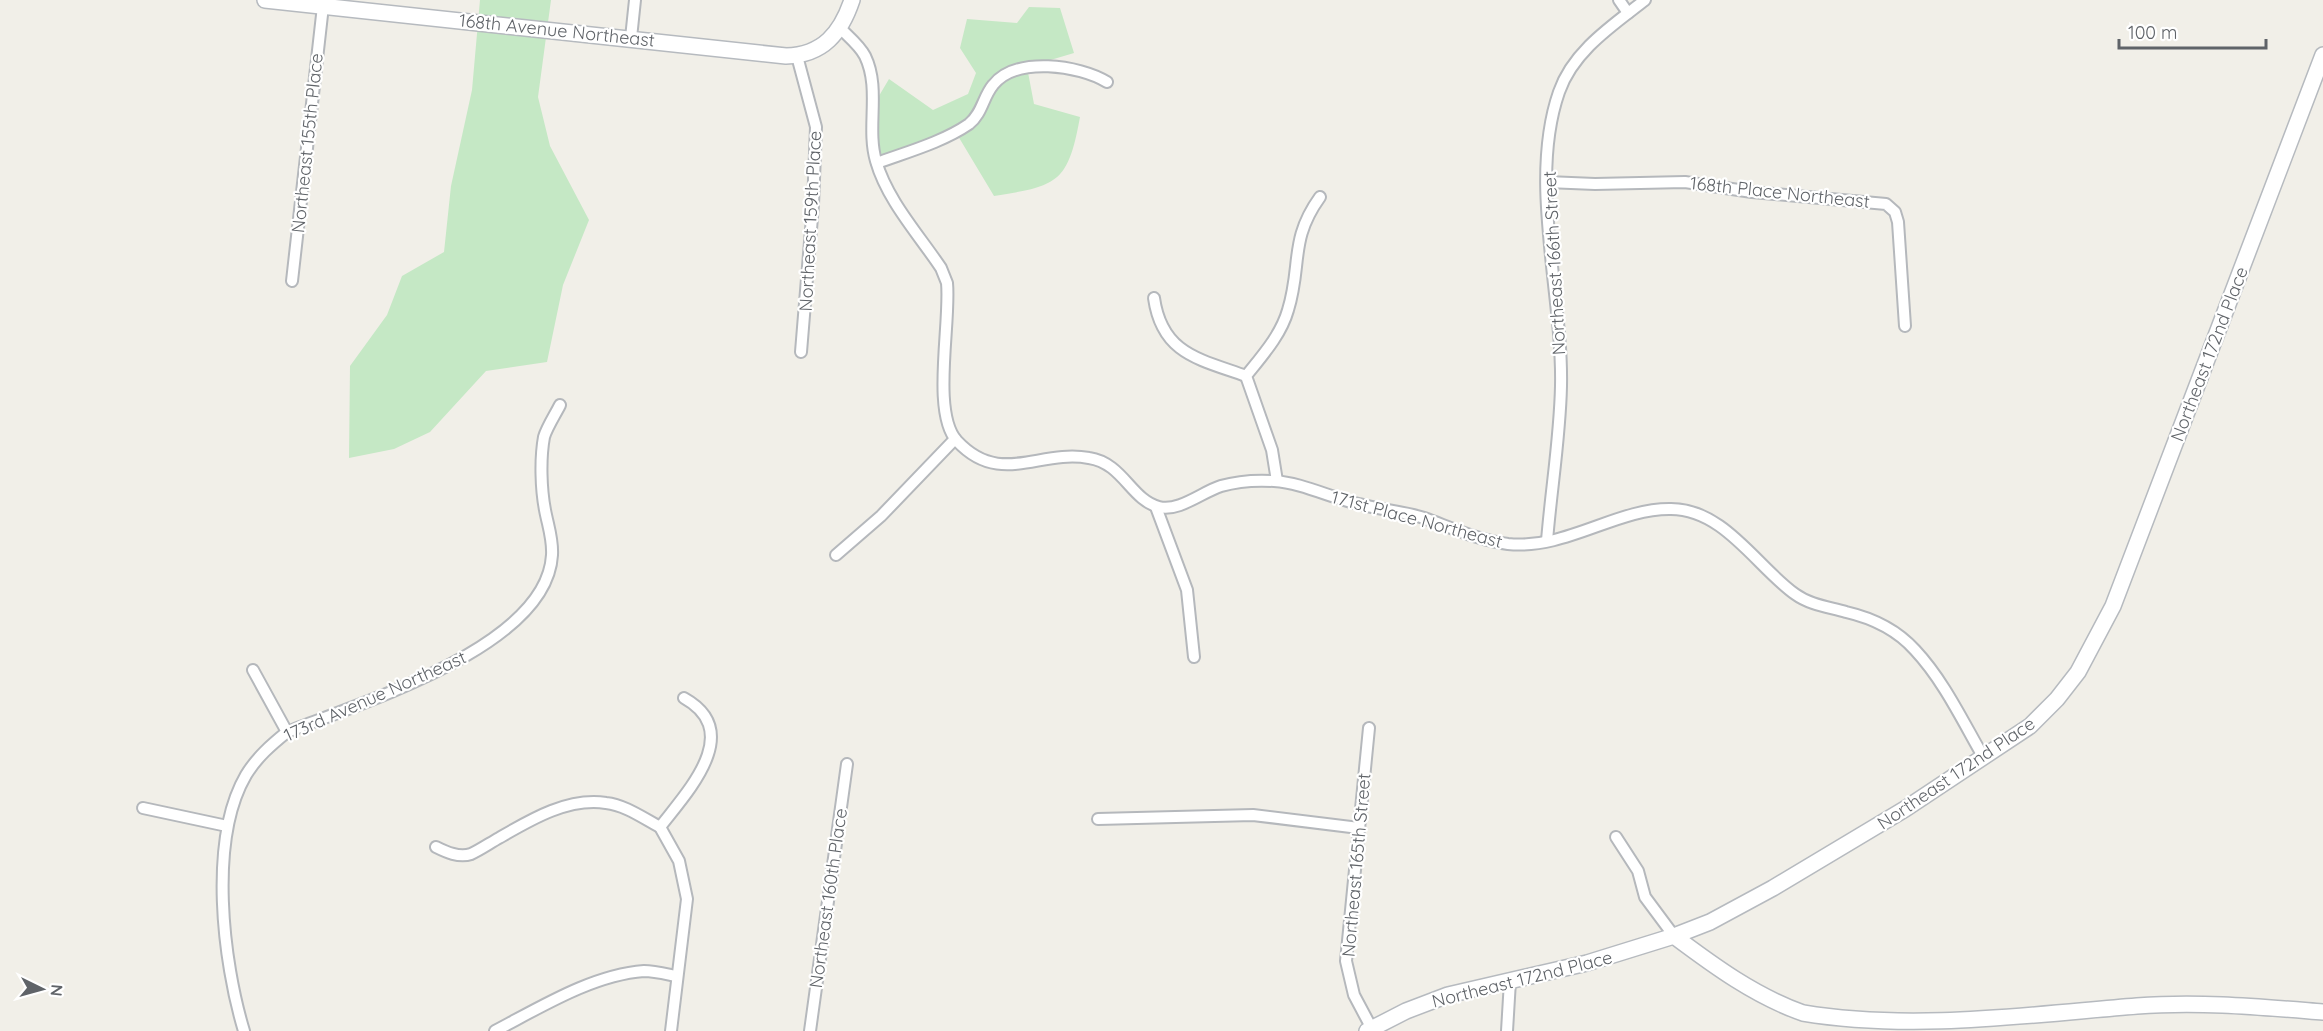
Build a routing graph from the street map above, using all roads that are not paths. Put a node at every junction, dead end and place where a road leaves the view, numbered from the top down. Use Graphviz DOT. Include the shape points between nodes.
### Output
graph roads {
  1 [pos="265,0"];
  2 [pos="635,0"];
  3 [pos="852,0"];
  4 [pos="1619,0"];
  5 [pos="1645,0"];
  6 [pos="323,6"];
  7 [pos="1628,13"];
  8 [pos="841,29"];
  9 [pos="630,38"];
  10 [pos="2323,55"];
  11 [pos="797,56"];
  12 [pos="1107,82"];
  13 [pos="2318,83"];
  14 [pos="877,163"];
  15 [pos="1547,182"];
  16 [pos="1320,197"];
  17 [pos="292,281"];
  18 [pos="1154,298"];
  19 [pos="1905,326"];
  20 [pos="801,352"];
  21 [pos="1246,376"];
  22 [pos="560,405"];
  23 [pos="955,439"];
  24 [pos="1276,481"];
  25 [pos="1156,507"];
  26 [pos="1546,541"];
  27 [pos="836,555"];
  28 [pos="1194,657"];
  29 [pos="253,670"];
  30 [pos="684,698"];
  31 [pos="1369,728"];
  32 [pos="287,732"];
  33 [pos="1984,758"];
  34 [pos="847,764"];
  35 [pos="143,808"];
  36 [pos="1098,819"];
  37 [pos="227,826"];
  38 [pos="660,827"];
  39 [pos="1359,828"];
  40 [pos="1616,837"];
  41 [pos="436,847"];
  42 [pos="1674,936"];
  43 [pos="676,976"];
  44 [pos="1510,981"];
  45 [pos="2323,1012"];
  46 [pos="1369,1029"];
  47 [pos="244,1031"];
  48 [pos="495,1031"];
  49 [pos="671,1031"];
  50 [pos="810,1031"];
  51 [pos="1507,1031"];
  1 -- 6 [label="street, 168th Avenue Northeast"];
  2 -- 9 [label="street"];
  3 -- 8 [label="street"];
  4 -- 7 [label="street"];
  5 -- 7 [label="street, Northeast 166th Street"];
  6 -- 9 [label="street, 168th Avenue Northeast"];
  6 -- 17 [label="street, Northeast 155th Place"];
  7 -- 15 [label="street, Northeast 166th Street" via="1588,46 1559,92 1550,136"];
  8 -- 11 [label="street, 168th Avenue Northeast" via="827,44"];
  8 -- 14 [label="street" via="864,54 870,68 872,141"];
  9 -- 11 [label="street, 168th Avenue Northeast"];
  10 -- 13 [label="street, Northeast 172nd Place"];
  11 -- 20 [label="street, Northeast 159th Place" via="816,128"];
  12 -- 14 [label="street" via="1092,73 1021,67 1004,73 991,87 978,115 969,124"];
  13 -- 33 [label="street, Northeast 172nd Place" via="2114,606 2078,672 2057,699 2030,726"];
  14 -- 23 [label="street" via="947,283 944,414"];
  15 -- 19 [label="street, 168th Place Northeast" via="1685,182 1886,204 1898,222"];
  15 -- 26 [label="street, Northeast 166th Street" via="1561,387"];
  16 -- 21 [label="street" via="1299,235 1287,313 1276,336"];
  18 -- 21 [label="street" via="1157,319 1176,345"];
  21 -- 24 [label="street" via="1272,450"];
  22 -- 32 [label="street, 173rd Avenue Northeast" via="544,436 550,574 526,612 455,663"];
  23 -- 25 [label="street" via="978,459 993,465 1080,456 1096,459 1111,465"];
  23 -- 27 [label="street" via="881,516"];
  24 -- 25 [label="street, 171st Place Northeast" via="1239,482 1168,508"];
  24 -- 26 [label="street, 171st Place Northeast" via="1420,517 1479,538 1509,544"];
  25 -- 28 [label="street" via="1187,590"];
  26 -- 33 [label="street, 171st Place Northeast" via="1647,512 1671,509 1704,517 1730,535 1797,596 1876,622 1915,650 1936,676"];
  29 -- 32 [label="street"];
  30 -- 38 [label="street" via="700,707 707,719 709,756 699,776"];
  31 -- 39 [label="street, Northeast 165th Street"];
  32 -- 37 [label="street, 173rd Avenue Northeast" via="265,750 246,775"];
  33 -- 42 [label="street, Northeast 172nd Place" via="1773,888 1710,922"];
  34 -- 50 [label="street, Northeast 160th Place"];
  35 -- 37 [label="street"];
  36 -- 39 [label="street" via="1253,815"];
  37 -- 47 [label="street, 173rd Avenue Northeast" via="224,876 228,970"];
  38 -- 41 [label="street" via="627,809 587,802 560,808 520,825 469,854 449,854"];
  38 -- 43 [label="street" via="679,861 687,899"];
  39 -- 46 [label="street, Northeast 165th Street" via="1346,961 1354,995"];
  40 -- 42 [label="street" via="1638,871 1645,897"];
  42 -- 44 [label="street, Northeast 172nd Place" via="1598,960"];
  42 -- 45 [label="street" via="1720,971 1772,999 1801,1012 1856,1026 1936,1029 2137,1006 2188,1004"];
  43 -- 48 [label="street" via="646,971 607,978"];
  43 -- 49 [label="street"];
  44 -- 46 [label="street, Northeast 172nd Place" via="1448,995"];
  44 -- 51 [label="street"];
}
